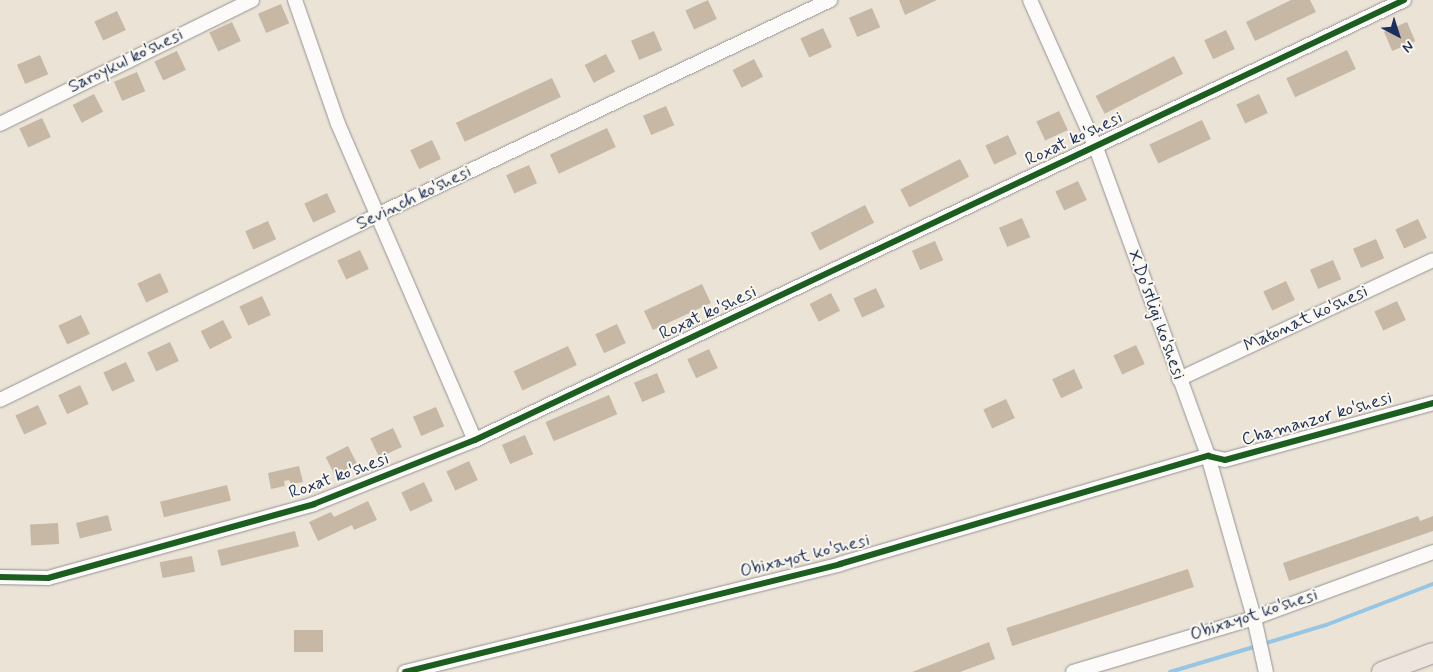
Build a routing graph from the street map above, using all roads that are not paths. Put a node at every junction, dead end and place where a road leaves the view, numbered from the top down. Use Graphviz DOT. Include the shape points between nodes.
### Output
graph roads {
  1 [pos="252,0"];
  2 [pos="295,0"];
  3 [pos="830,0"];
  4 [pos="1030,0"];
  5 [pos="1404,0"];
  6 [pos="0,124"];
  7 [pos="1095,145"];
  8 [pos="376,216"];
  9 [pos="1433,260"];
  10 [pos="1179,379"];
  11 [pos="0,400"];
  12 [pos="1433,402"];
  13 [pos="475,440"];
  14 [pos="1208,456"];
  15 [pos="1433,552"];
  16 [pos="0,577"];
  17 [pos="1254,618"];
  18 [pos="1433,653"];
  19 [pos="406,672"];
  20 [pos="1073,672"];
  21 [pos="1266,672"];
  22 [pos="1382,672"];
  1 -- 6 [label="street, Saroykul ko'shesi"];
  2 -- 8 [label="street" via="338,124"];
  3 -- 8 [label="street, Sevinch ko'shesi"];
  4 -- 7 [label="street, X.Do'stligi ko'shesi"];
  5 -- 7 [label="street, Roxat ko'shesi"];
  7 -- 10 [label="street, X.Do'stligi ko'shesi"];
  7 -- 13 [label="street, Roxat ko'shesi"];
  8 -- 11 [label="street, Sevinch ko'shesi"];
  8 -- 13 [label="street"];
  9 -- 10 [label="street, Matonat ko'shesi"];
  10 -- 14 [label="street, X.Do'stligi ko'shesi"];
  12 -- 14 [label="street, Chamanzor ko'shesi" via="1225,460"];
  13 -- 16 [label="street, Roxat ko'shesi" via="314,504 48,578"];
  14 -- 17 [label="street, X.Do'stligi ko'shesi"];
  14 -- 19 [label="street, Obixayot ko'shesi" via="840,564"];
  15 -- 17 [label="street, Obixayot ko'shesi"];
  17 -- 20 [label="street, Obixayot ko'shesi"];
  17 -- 21 [label="street, X.Do'stligi ko'shesi" via="1256,639"];
  18 -- 22 [label="highway"];
}
